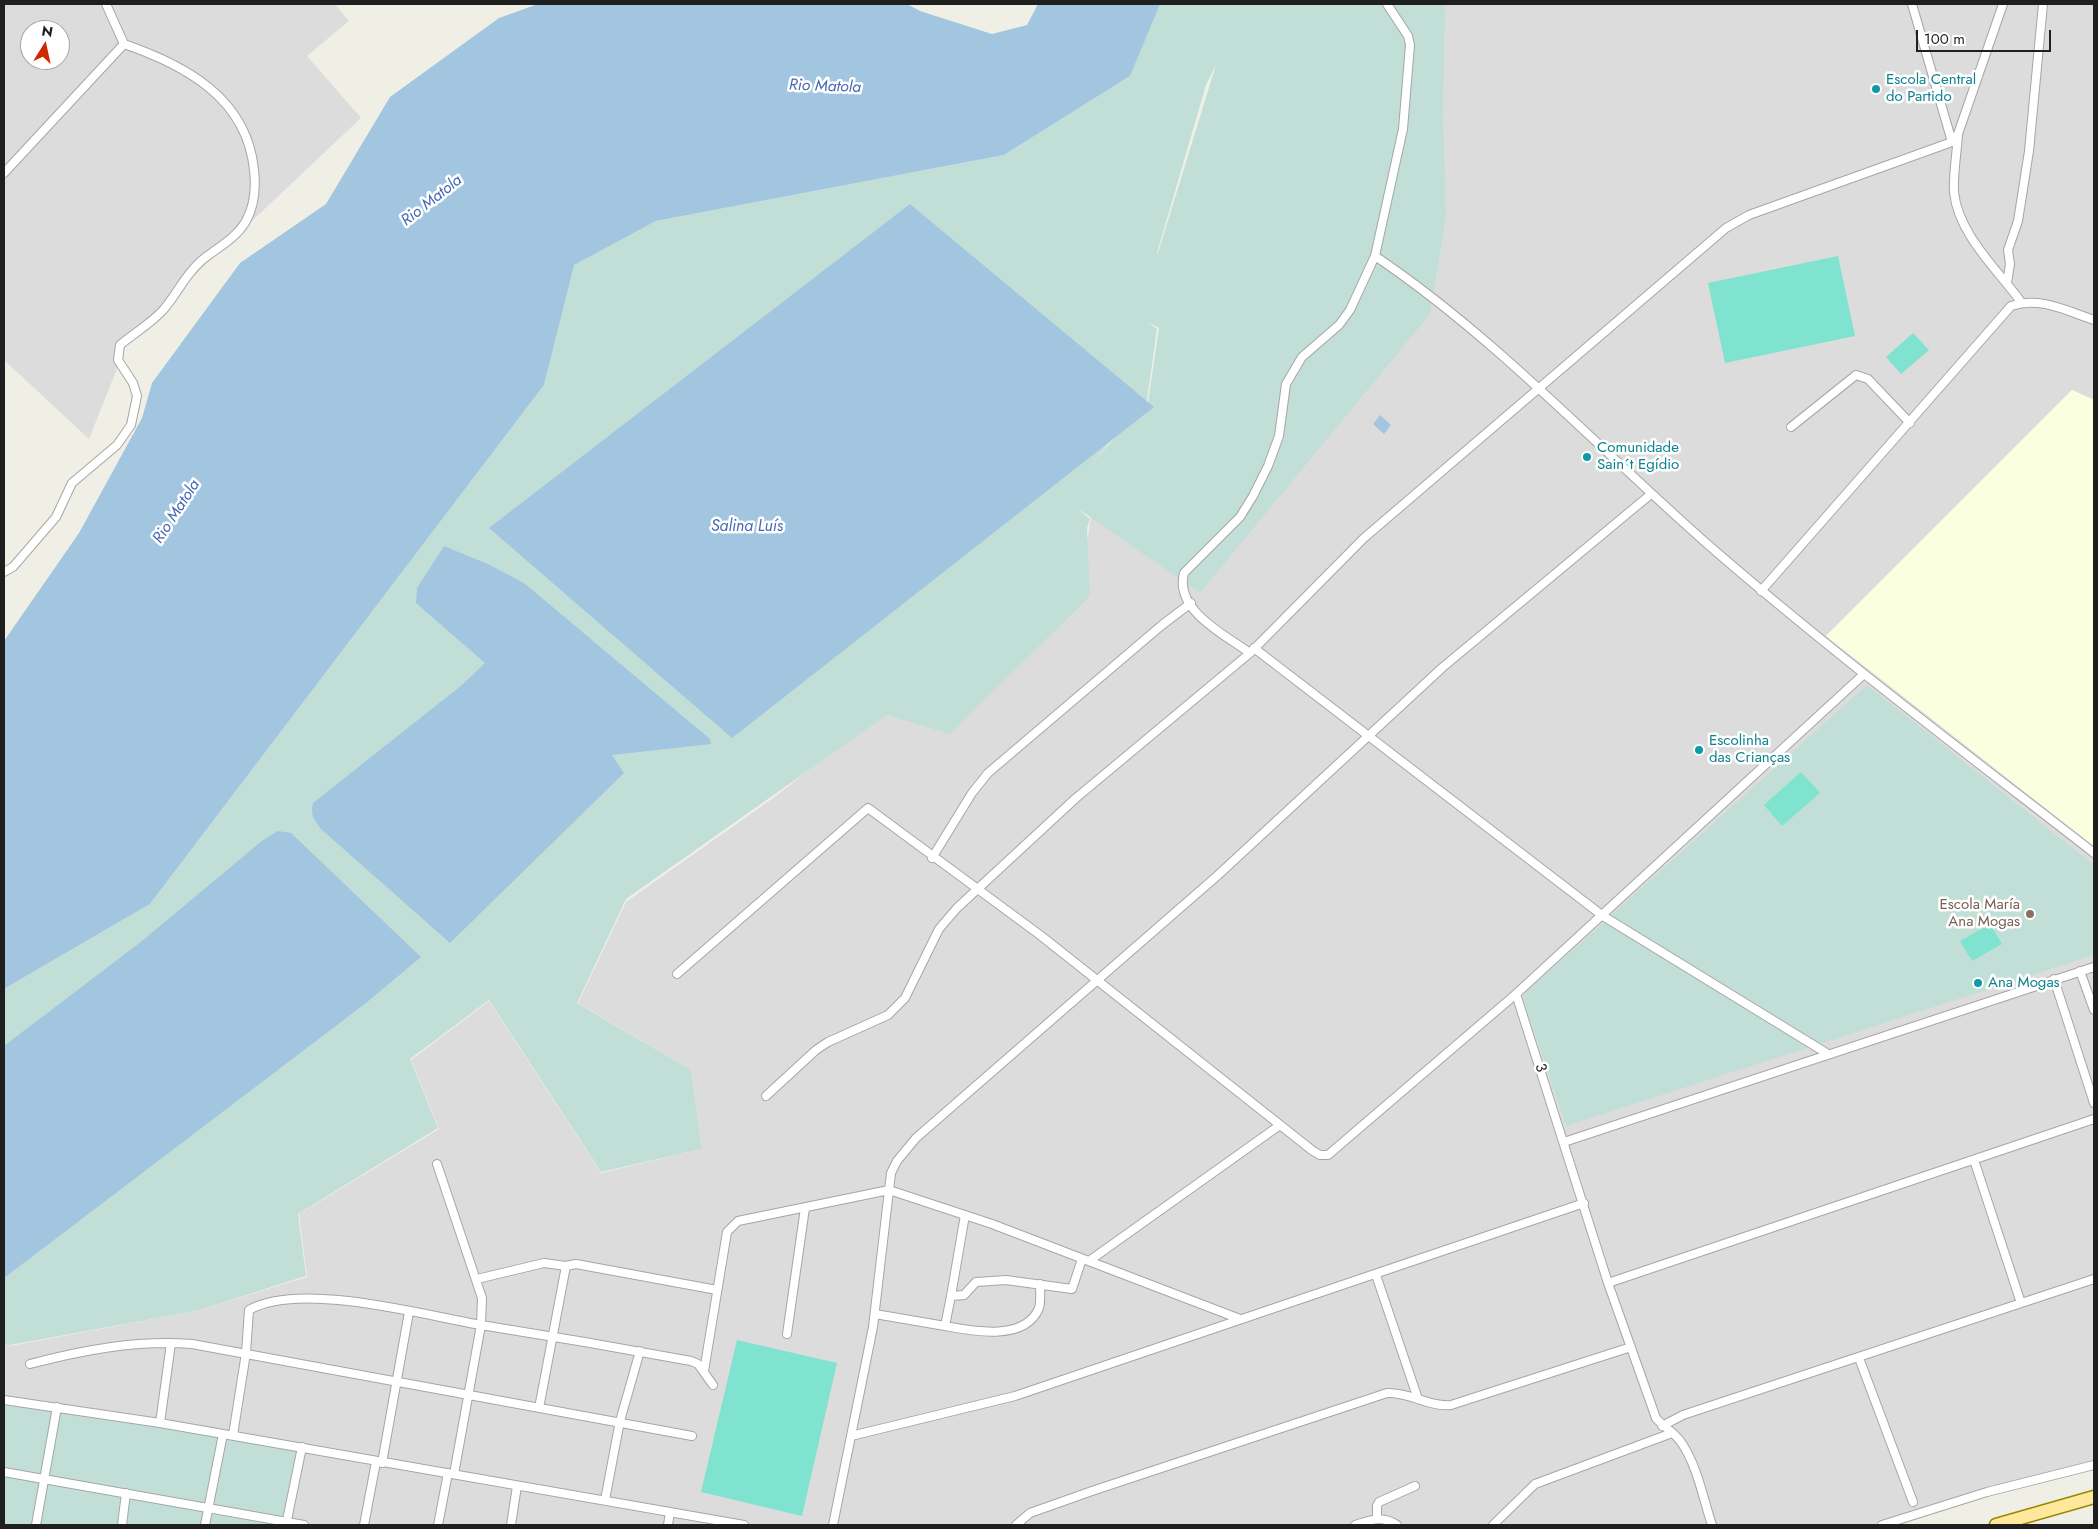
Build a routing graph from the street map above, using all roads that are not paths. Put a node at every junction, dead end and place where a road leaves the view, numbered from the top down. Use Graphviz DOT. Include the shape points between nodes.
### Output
graph roads {
  1 [pos="106,4"];
  2 [pos="1387,4"];
  3 [pos="1912,4"];
  4 [pos="2003,4"];
  5 [pos="2043,4"];
  6 [pos="124,44"];
  7 [pos="1958,134"];
  8 [pos="1952,142"];
  9 [pos="4,173"];
  10 [pos="1375,256"];
  11 [pos="2007,283"];
  12 [pos="2021,302"];
  13 [pos="2094,320"];
  14 [pos="1538,390"];
  15 [pos="1910,423"];
  16 [pos="1791,427"];
  17 [pos="1651,494"];
  18 [pos="4,572"];
  19 [pos="1761,591"];
  20 [pos="1191,603"];
  21 [pos="1252,650"];
  22 [pos="1864,674"];
  23 [pos="1369,736"];
  24 [pos="2094,853"];
  25 [pos="932,858"];
  26 [pos="978,889"];
  27 [pos="1603,916"];
  28 [pos="2094,967"];
  29 [pos="2080,971"];
  30 [pos="677,974"];
  31 [pos="2054,979"];
  32 [pos="1097,981"];
  33 [pos="1516,994"];
  34 [pos="2094,1010"];
  35 [pos="1828,1054"];
  36 [pos="766,1096"];
  37 [pos="2094,1103"];
  38 [pos="2094,1119"];
  39 [pos="1280,1125"];
  40 [pos="1564,1142"];
  41 [pos="1974,1160"];
  42 [pos="437,1164"];
  43 [pos="889,1190"];
  44 [pos="1584,1203"];
  45 [pos="805,1208"];
  46 [pos="965,1215"];
  47 [pos="1086,1260"];
  48 [pos="566,1266"];
  49 [pos="1376,1275"];
  50 [pos="477,1279"];
  51 [pos="2094,1279"];
  52 [pos="1608,1283"];
  53 [pos="1040,1284"];
  54 [pos="717,1290"];
  55 [pos="950,1296"];
  56 [pos="2021,1303"];
  57 [pos="409,1312"];
  58 [pos="875,1314"];
  59 [pos="1240,1319"];
  60 [pos="481,1325"];
  61 [pos="945,1326"];
  62 [pos="787,1334"];
  63 [pos="552,1335"];
  64 [pos="171,1343"];
  65 [pos="1631,1347"];
  66 [pos="640,1351"];
  67 [pos="246,1353"];
  68 [pos="1859,1358"];
  69 [pos="30,1364"];
  70 [pos="704,1371"];
  71 [pos="398,1381"];
  72 [pos="713,1385"];
  73 [pos="469,1394"];
  74 [pos="1418,1399"];
  75 [pos="4,1400"];
  76 [pos="57,1407"];
  77 [pos="539,1408"];
  78 [pos="620,1421"];
  79 [pos="160,1422"];
  80 [pos="1662,1426"];
  81 [pos="1672,1433"];
  82 [pos="223,1434"];
  83 [pos="232,1435"];
  84 [pos="692,1436"];
  85 [pos="851,1436"];
  86 [pos="302,1447"];
  87 [pos="379,1462"];
  88 [pos="2094,1465"];
  89 [pos="4,1472"];
  90 [pos="451,1474"];
  91 [pos="44,1480"];
  92 [pos="517,1486"];
  93 [pos="1415,1486"];
  94 [pos="126,1493"];
  95 [pos="2094,1498"];
  96 [pos="605,1500"];
  97 [pos="1913,1502"];
  98 [pos="207,1509"];
  99 [pos="670,1512"];
  100 [pos="1377,1518"];
  101 [pos="286,1524"];
  102 [pos="36,1525"];
  103 [pos="122,1525"];
  104 [pos="205,1525"];
  105 [pos="304,1525"];
  106 [pos="364,1525"];
  107 [pos="438,1525"];
  108 [pos="511,1525"];
  109 [pos="668,1525"];
  110 [pos="744,1525"];
  111 [pos="833,1525"];
  112 [pos="1016,1525"];
  113 [pos="1355,1525"];
  114 [pos="1397,1525"];
  115 [pos="1493,1525"];
  116 [pos="1712,1525"];
  117 [pos="1882,1525"];
  118 [pos="1996,1525"];
  1 -- 6 [label="street"];
  2 -- 10 [label="street" via="1408,36 1410,45 1403,129"];
  3 -- 8 [label="street"];
  4 -- 7 [label="street"];
  5 -- 11 [label="street" via="2029,151 2018,221 2008,250"];
  6 -- 9 [label="street"];
  6 -- 18 [label="street" via="178,66 228,106 248,139 255,181 254,203 236,234 190,272 162,311 120,345 118,360 133,383 137,396 130,425 117,445 72,483 56,517 13,567"];
  7 -- 8 [label="street"];
  7 -- 11 [label="street" via="1954,192 1957,206 1981,253"];
  8 -- 14 [label="street" via="1738,219"];
  10 -- 14 [label="street" via="1417,284"];
  10 -- 20 [label="street" via="1350,310 1339,325 1302,356 1286,384 1279,436 1253,496 1240,517 1184,573 1183,593"];
  11 -- 12 [label="street"];
  12 -- 13 [label="street" via="2042,302"];
  12 -- 15 [label="street" via="2012,306"];
  14 -- 17 [label="street"];
  14 -- 21 [label="street" via="1364,538"];
  15 -- 16 [label="street" via="1868,379 1856,375"];
  15 -- 19 [label="street"];
  17 -- 19 [label="street"];
  17 -- 23 [label="street" via="1497,620"];
  19 -- 22 [label="street"];
  20 -- 21 [label="street" via="1214,628"];
  20 -- 25 [label="street" via="988,773 972,792"];
  21 -- 23 [label="street"];
  21 -- 26 [label="street" via="1076,798"];
  22 -- 24 [label="street"];
  22 -- 27 [label="street"];
  23 -- 27 [label="street"];
  23 -- 32 [label="street"];
  25 -- 26 [label="street"];
  25 -- 30 [label="street" via="868,808"];
  26 -- 32 [label="street"];
  26 -- 36 [label="street" via="940,929 905,998 888,1015 828,1042"];
  27 -- 33 [label="street"];
  27 -- 35 [label="street"];
  28 -- 29 [label="street"];
  29 -- 31 [label="street"];
  29 -- 34 [label="street"];
  31 -- 35 [label="street"];
  31 -- 37 [label="street"];
  32 -- 39 [label="street"];
  32 -- 43 [label="street" via="916,1138 897,1161 891,1173"];
  33 -- 39 [label="street" via="1328,1155 1313,1151"];
  33 -- 40 [label="street, 3"];
  35 -- 40 [label="street"];
  38 -- 41 [label="street"];
  39 -- 47 [label="street"];
  40 -- 44 [label="street, 3"];
  41 -- 52 [label="street"];
  41 -- 56 [label="street"];
  42 -- 50 [label="street"];
  43 -- 45 [label="street"];
  43 -- 46 [label="street"];
  43 -- 58 [label="street"];
  44 -- 49 [label="street"];
  44 -- 52 [label="street, 3"];
  45 -- 54 [label="street" via="753,1217 730,1226"];
  45 -- 62 [label="street"];
  46 -- 47 [label="street"];
  46 -- 55 [label="street"];
  47 -- 53 [label="street" via="1072,1289"];
  47 -- 59 [label="street"];
  48 -- 50 [label="street" via="544,1263"];
  48 -- 54 [label="street" via="576,1264"];
  48 -- 63 [label="street"];
  49 -- 59 [label="street"];
  49 -- 74 [label="street"];
  50 -- 60 [label="street" via="482,1298"];
  51 -- 56 [label="street"];
  52 -- 65 [label="street, 3"];
  53 -- 55 [label="street" via="1006,1280 976,1282 964,1295"];
  53 -- 61 [label="street" via="1039,1308 1027,1324 1017,1329 992,1331"];
  54 -- 70 [label="street"];
  55 -- 61 [label="street"];
  56 -- 68 [label="street"];
  57 -- 60 [label="street"];
  57 -- 67 [label="street" via="330,1299 260,1304 249,1310"];
  57 -- 71 [label="street"];
  58 -- 61 [label="street"];
  58 -- 85 [label="street"];
  59 -- 85 [label="street" via="1015,1396"];
  60 -- 63 [label="street"];
  60 -- 73 [label="street"];
  63 -- 66 [label="street"];
  63 -- 77 [label="street"];
  64 -- 67 [label="street"];
  64 -- 69 [label="street" via="113,1346 64,1354"];
  64 -- 79 [label="street"];
  65 -- 74 [label="street" via="1452,1405"];
  65 -- 80 [label="street, 3" via="1656,1418"];
  66 -- 70 [label="street" via="691,1361"];
  66 -- 78 [label="street"];
  67 -- 71 [label="street"];
  67 -- 83 [label="street"];
  68 -- 80 [label="street" via="1683,1415"];
  68 -- 97 [label="street"];
  70 -- 72 [label="street"];
  71 -- 73 [label="street"];
  71 -- 87 [label="street"];
  73 -- 77 [label="street"];
  73 -- 90 [label="street"];
  74 -- 112 [label="street" via="1402,1392 1387,1393 1065,1500 1030,1513"];
  75 -- 76 [label="street"];
  76 -- 79 [label="street"];
  76 -- 91 [label="street"];
  77 -- 78 [label="street"];
  78 -- 84 [label="street"];
  78 -- 96 [label="street"];
  79 -- 82 [label="street"];
  80 -- 81 [label="street"];
  81 -- 115 [label="street" via="1535,1484"];
  81 -- 116 [label="street" via="1689,1458"];
  82 -- 83 [label="street"];
  82 -- 98 [label="street"];
  83 -- 86 [label="street"];
  85 -- 111 [label="street"];
  86 -- 87 [label="street"];
  86 -- 101 [label="street"];
  87 -- 90 [label="street"];
  87 -- 106 [label="street"];
  88 -- 117 [label="street" via="1987,1492"];
  89 -- 91 [label="street"];
  90 -- 92 [label="street"];
  90 -- 107 [label="street"];
  91 -- 94 [label="street"];
  91 -- 102 [label="street"];
  92 -- 96 [label="street"];
  92 -- 108 [label="street"];
  93 -- 100 [label="street" via="1379,1502"];
  94 -- 98 [label="street"];
  94 -- 103 [label="street"];
  95 -- 118 [label="main road"];
  96 -- 99 [label="street"];
  98 -- 101 [label="street"];
  98 -- 104 [label="street"];
  99 -- 109 [label="street"];
  99 -- 110 [label="street"];
  100 -- 113 [label="street"];
  100 -- 114 [label="street"];
  101 -- 105 [label="street"];
}
